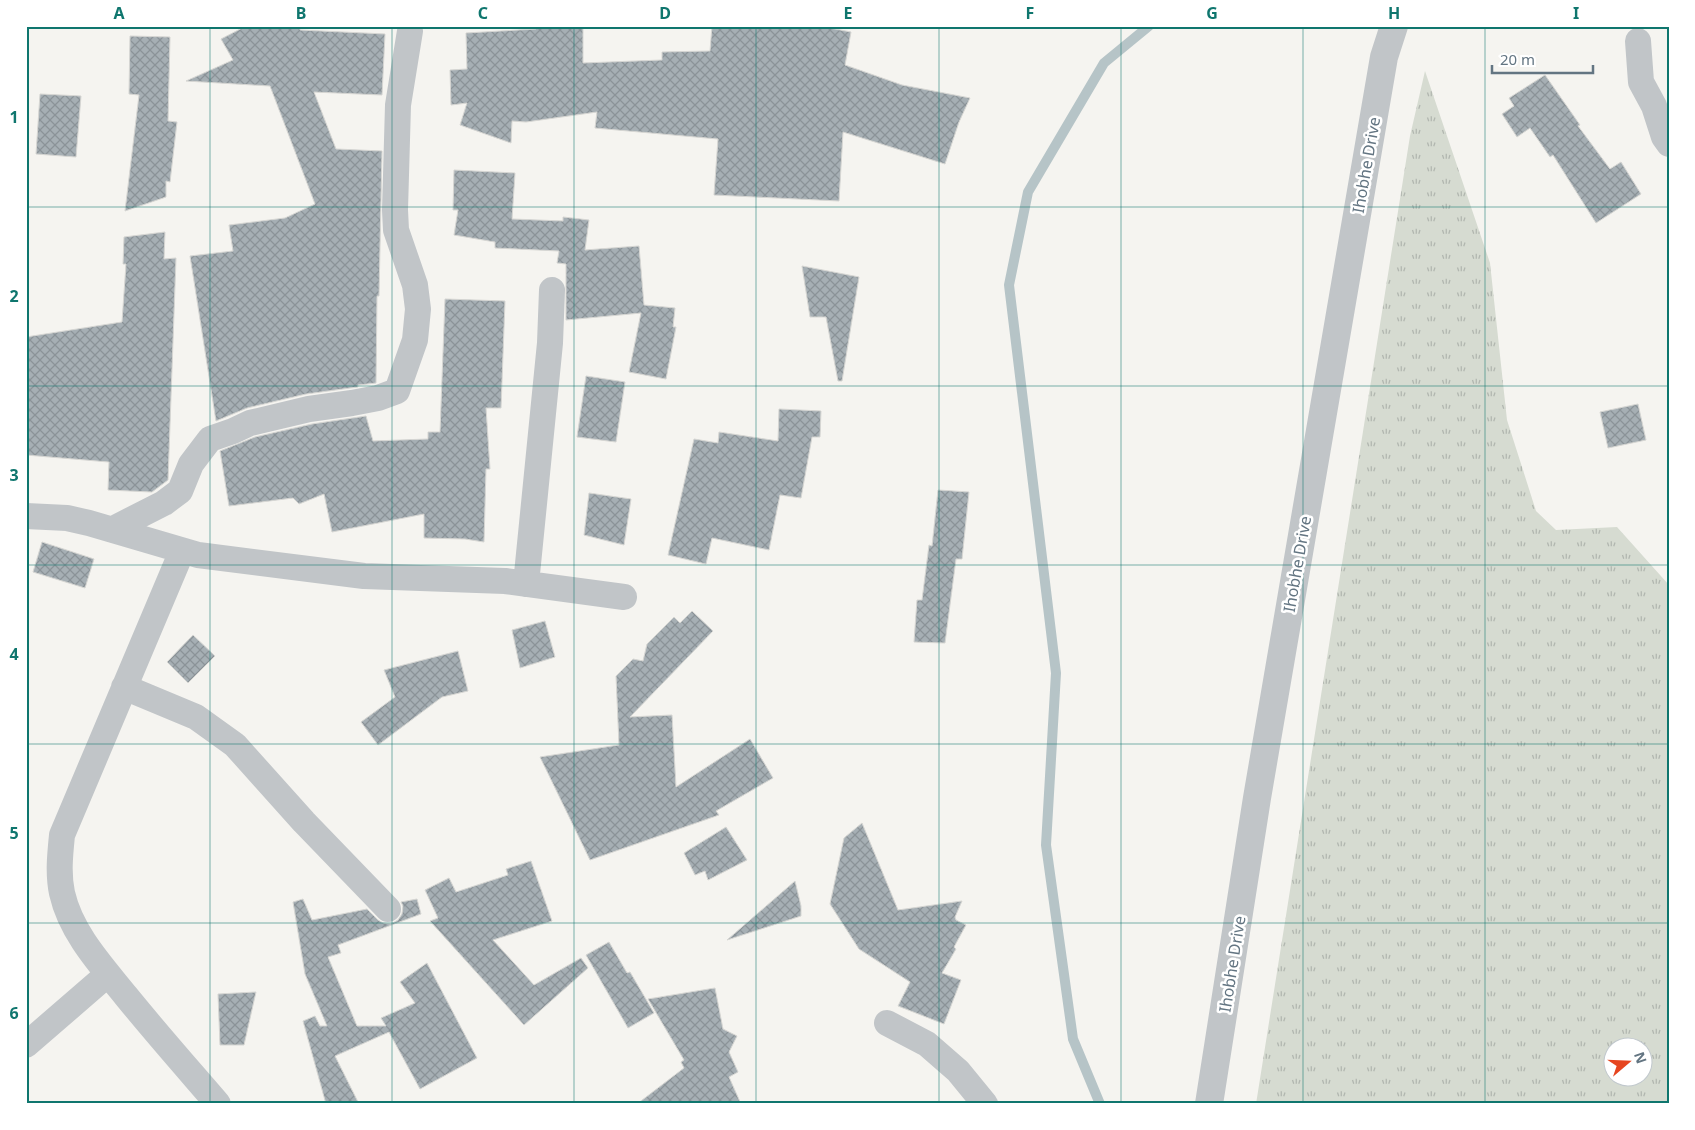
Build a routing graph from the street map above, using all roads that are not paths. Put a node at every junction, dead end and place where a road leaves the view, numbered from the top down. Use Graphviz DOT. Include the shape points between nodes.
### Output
graph roads {
  1 [pos="1394,26"];
  2 [pos="410,31"];
  3 [pos="1638,41"];
  4 [pos="1669,144"];
  5 [pos="552,290"];
  6 [pos="26,516"];
  7 [pos="113,529"];
  8 [pos="182,551"];
  9 [pos="526,584"];
  10 [pos="624,597"];
  11 [pos="124,687"];
  12 [pos="388,909"];
  13 [pos="108,974"];
  14 [pos="887,1024"];
  15 [pos="26,1045"];
  16 [pos="218,1104"];
  17 [pos="985,1104"];
  18 [pos="1209,1104"];
  1 -- 18 [label="street, Ihobhe Drive" via="1382,67 1257,798"];
  2 -- 7 [label="street" via="398,105 395,210 396,230 415,285 418,309 415,340 397,391 378,398 309,409 250,424 210,439 191,464 180,491 164,503"];
  3 -- 4 [label="street" via="1641,82"];
  5 -- 9 [label="street" via="550,343"];
  6 -- 7 [label="street" via="67,518"];
  7 -- 8 [label="street"];
  8 -- 9 [label="street" via="364,576"];
  8 -- 11 [label="street"];
  9 -- 10 [label="street"];
  11 -- 12 [label="street" via="196,717 235,745"];
  11 -- 13 [label="street" via="62,836 59,867 62,893 72,921"];
  13 -- 15 [label="street"];
  13 -- 16 [label="street"];
  14 -- 17 [label="street" via="927,1044 958,1071"];
}
